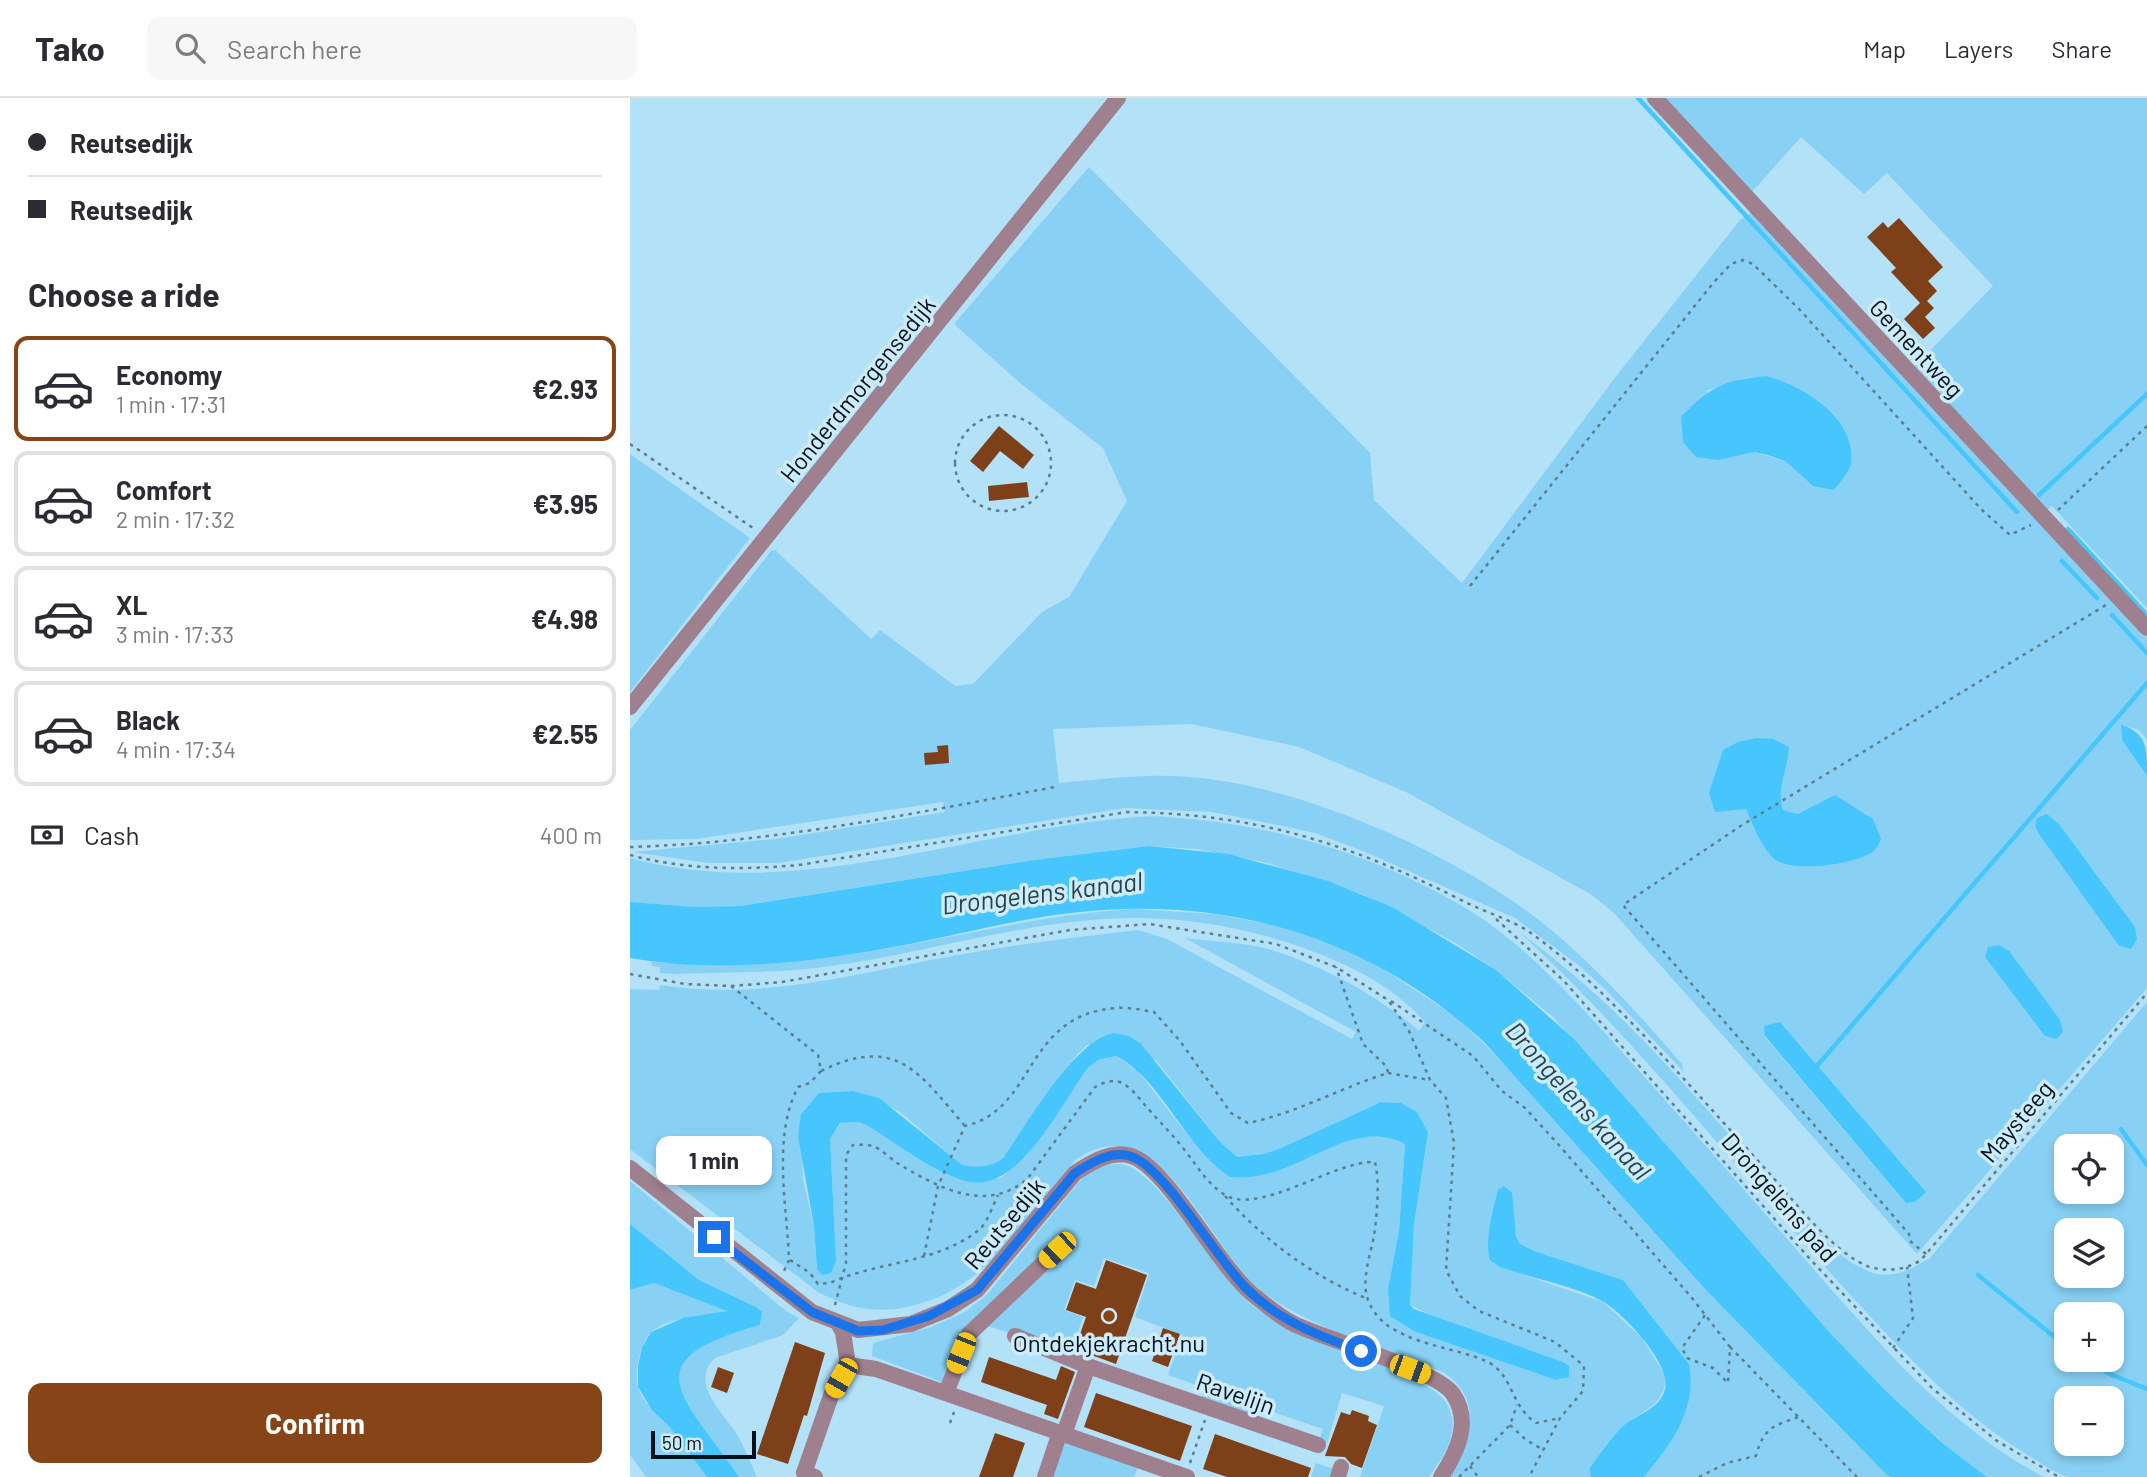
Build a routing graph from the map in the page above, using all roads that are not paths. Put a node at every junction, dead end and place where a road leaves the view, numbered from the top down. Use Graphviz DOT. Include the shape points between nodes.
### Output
graph roads {
  1 [pos="1118,98"];
  2 [pos="1655,98"];
  3 [pos="2147,628"];
  4 [pos="630,707"];
  5 [pos="630,1168"];
  6 [pos="1057,1250"];
  7 [pos="839,1325"];
  8 [pos="1015,1336"];
  9 [pos="848,1365"];
  10 [pos="1088,1366"];
  11 [pos="946,1393"];
  12 [pos="1062,1433"];
  13 [pos="1318,1445"];
  14 [pos="808,1476"];
  15 [pos="1045,1477"];
  16 [pos="1186,1477"];
  17 [pos="1441,1477"];
  1 -- 4 [label="street, Honderdmorgensedijk"];
  2 -- 3 [label="street, Gementweg"];
  5 -- 7 [label="street, Reutsedijk" via="777,1288"];
  6 -- 11 [label="street" via="969,1334"];
  7 -- 9 [label="street"];
  7 -- 17 [label="street, Reutsedijk" via="858,1331 883,1330 948,1308 977,1290 1075,1173 1116,1154 1133,1157 1153,1170 1223,1262 1270,1309 1337,1342 1434,1378 1453,1393 1462,1416 1461,1441"];
  8 -- 10 [label="street, Ravelijn"];
  9 -- 11 [label="street"];
  9 -- 14 [label="street" via="833,1390"];
  10 -- 12 [label="street"];
  10 -- 13 [label="street, Ravelijn"];
  11 -- 12 [label="street"];
  12 -- 15 [label="street"];
  12 -- 16 [label="street"];
}
